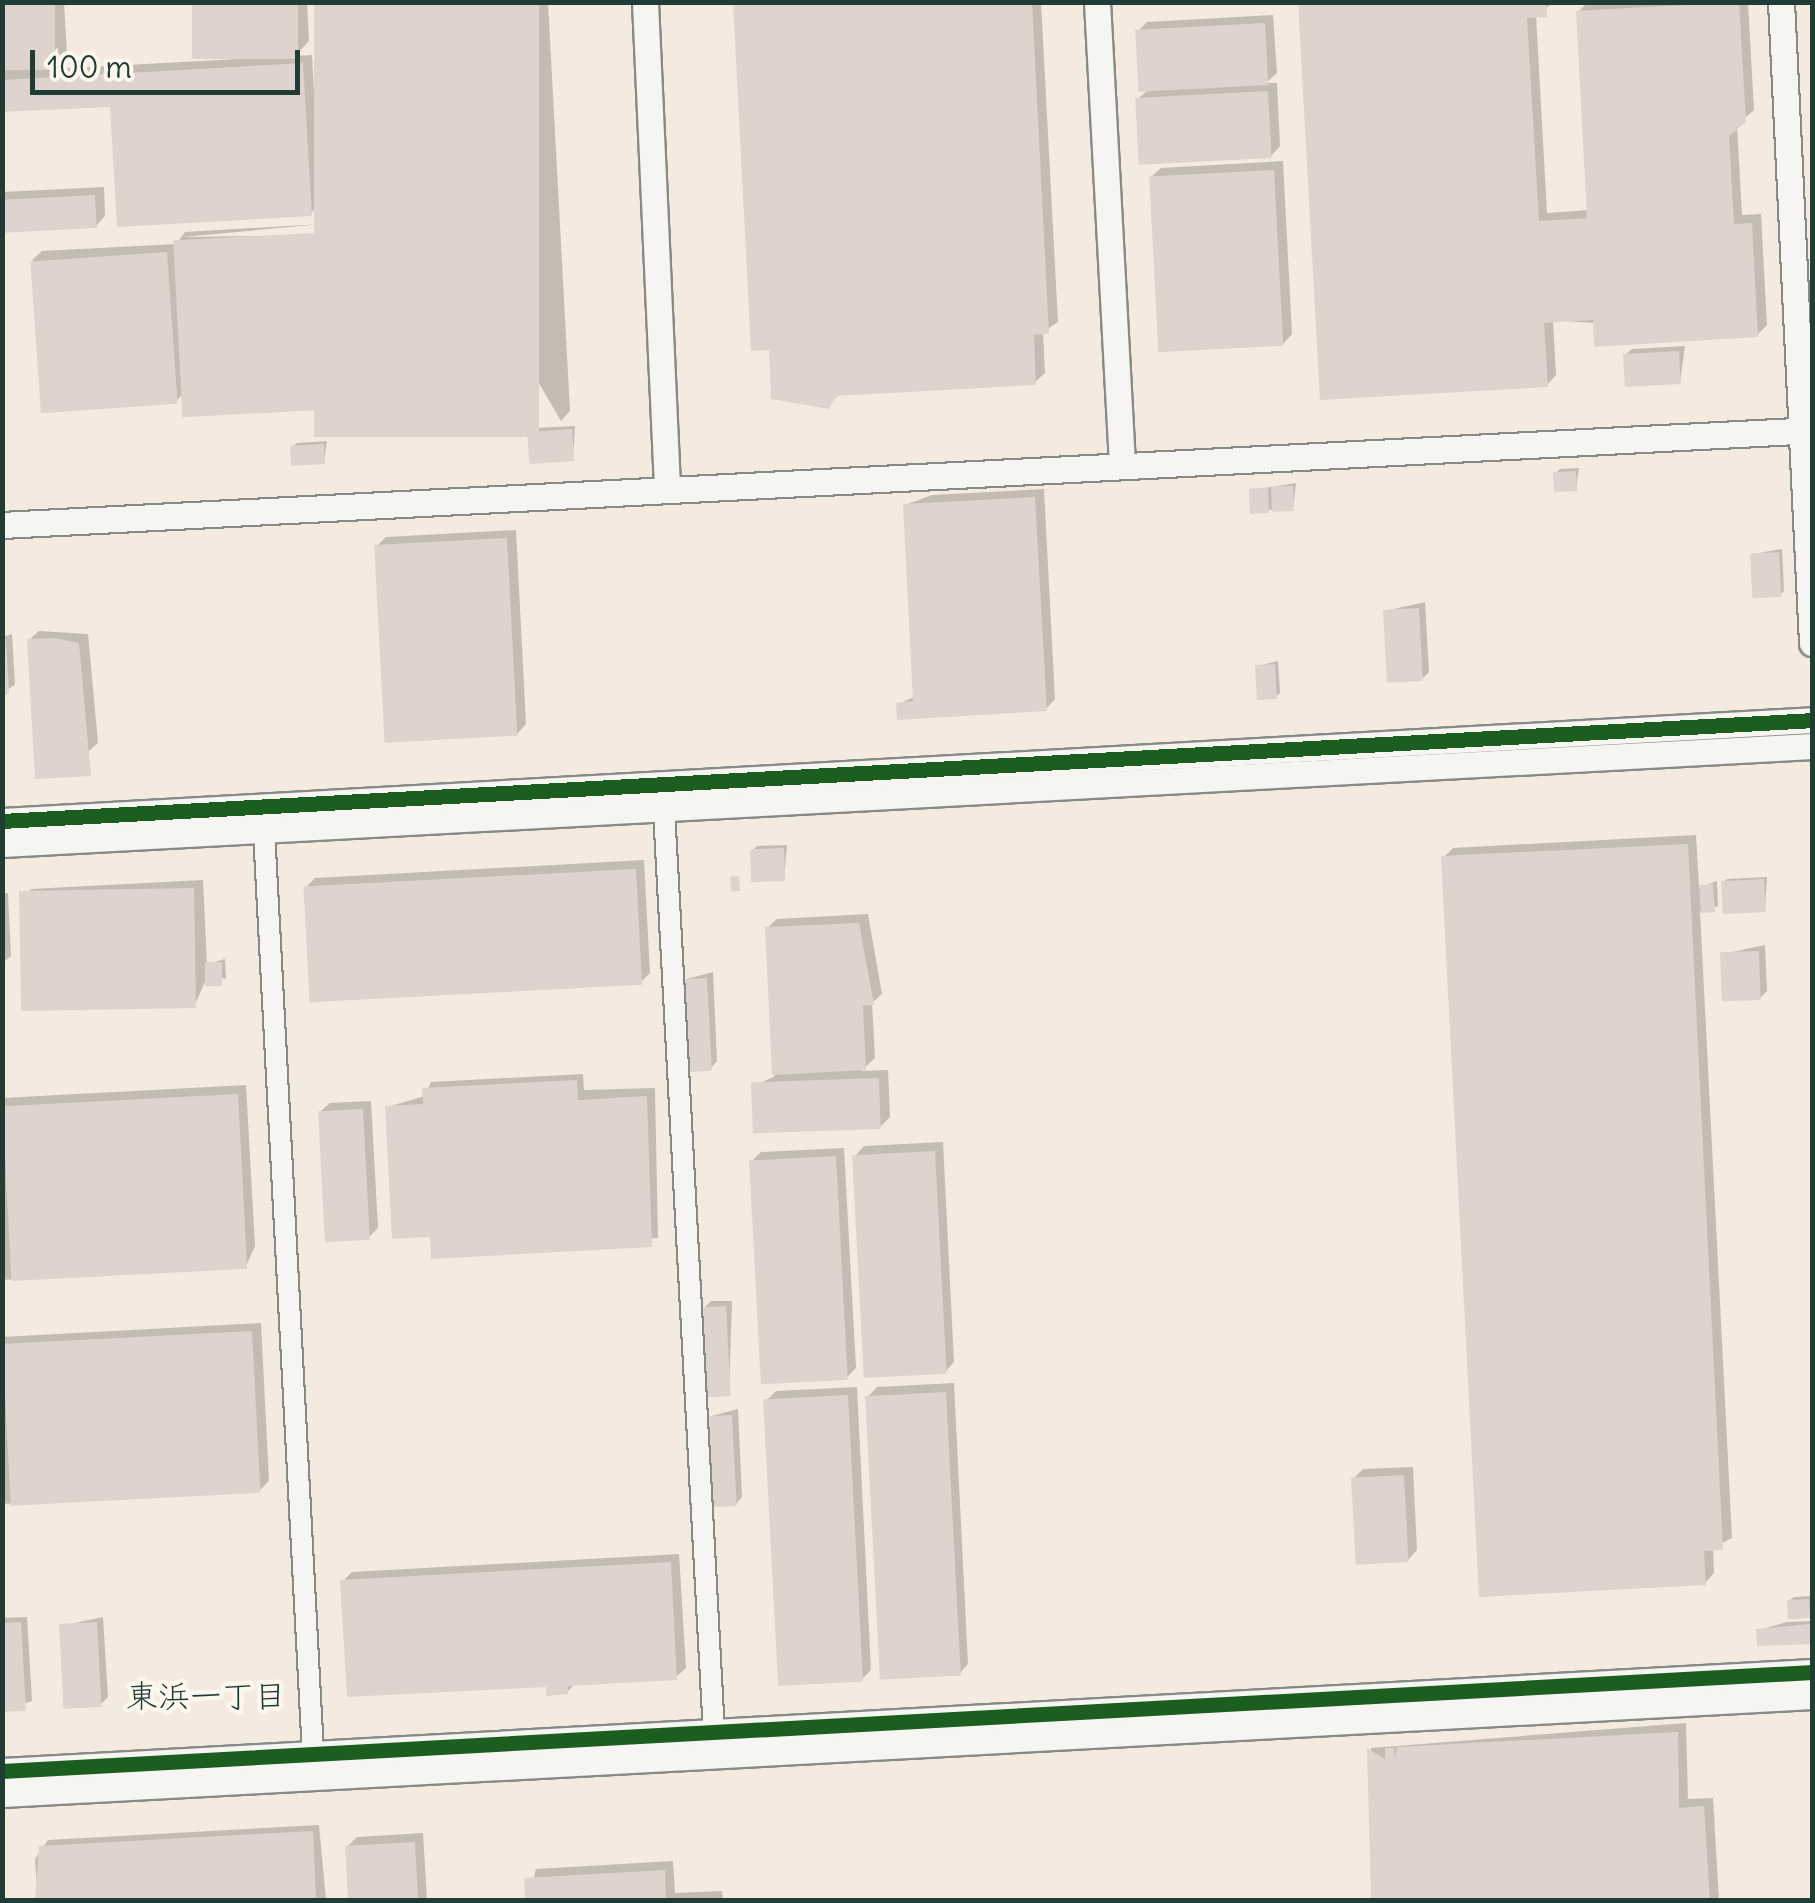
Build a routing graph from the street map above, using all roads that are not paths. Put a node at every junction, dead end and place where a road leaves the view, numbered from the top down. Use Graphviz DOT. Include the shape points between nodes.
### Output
graph roads {
  1 [pos="645,2"];
  2 [pos="1097,2"];
  3 [pos="1781,2"];
  4 [pos="1806,430"];
  5 [pos="1122,466"];
  6 [pos="668,489"];
  7 [pos="2,525"];
  8 [pos="1812,644"];
  9 [pos="1812,720"];
  10 [pos="1812,746"];
  11 [pos="663,797"];
  12 [pos="263,818"];
  13 [pos="2,821"];
  14 [pos="2,844"];
  15 [pos="1812,1672"];
  16 [pos="1812,1696"];
  17 [pos="715,1744"];
  18 [pos="313,1766"];
  19 [pos="2,1771"];
  20 [pos="2,1794"];
  1 -- 6 [label="street"];
  2 -- 5 [label="street"];
  3 -- 4 [label="street"];
  4 -- 5 [label="street"];
  4 -- 8 [label="street"];
  5 -- 6 [label="street"];
  6 -- 7 [label="street"];
  9 -- 11 [label="street"];
  10 -- 11 [label="street"];
  11 -- 12 [label="street"];
  11 -- 17 [label="street"];
  12 -- 13 [label="street"];
  12 -- 14 [label="street"];
  12 -- 18 [label="street"];
  15 -- 17 [label="street"];
  16 -- 17 [label="street"];
  17 -- 18 [label="street"];
  18 -- 19 [label="street"];
  18 -- 20 [label="street"];
}
